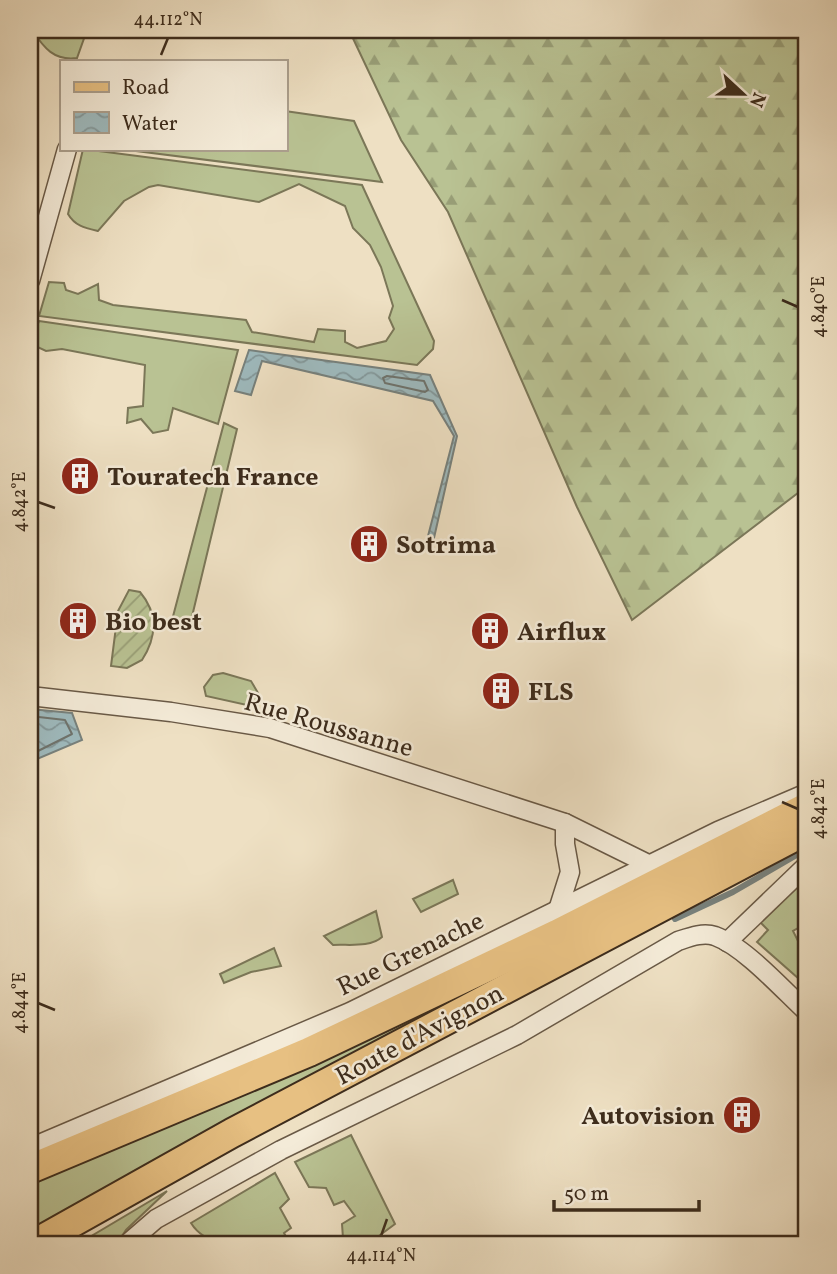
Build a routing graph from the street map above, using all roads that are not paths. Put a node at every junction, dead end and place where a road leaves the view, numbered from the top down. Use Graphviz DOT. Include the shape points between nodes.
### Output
graph roads {
  1 [pos="66,150"];
  2 [pos="30,281"];
  3 [pos="30,696"];
  4 [pos="807,793"];
  5 [pos="807,807"];
  6 [pos="565,823"];
  7 [pos="807,830"];
  8 [pos="648,864"];
  9 [pos="807,865"];
  10 [pos="558,910"];
  11 [pos="727,942"];
  12 [pos="807,1012"];
  13 [pos="30,1147"];
  14 [pos="30,1168"];
  15 [pos="34,1244"];
  16 [pos="127,1244"];
  1 -- 2 [label="street"];
  3 -- 6 [label="street, Rue Roussanne" via="270,728"];
  4 -- 8 [label="street, Rue Grenache"];
  5 -- 14 [label="main road, Route d'Avignon" via="557,934 309,1052"];
  6 -- 8 [label="street, Rue Roussanne"];
  6 -- 10 [label="street" via="570,872"];
  7 -- 15 [label="main road, Route d'Avignon" via="279,1108"];
  8 -- 10 [label="street, Rue Grenache"];
  9 -- 11 [label="street"];
  10 -- 13 [label="street, Rue Grenache" via="350,1013"];
  11 -- 12 [label="street"];
  11 -- 16 [label="street" via="700,934 678,941 517,1035 281,1150 156,1219"];
}
